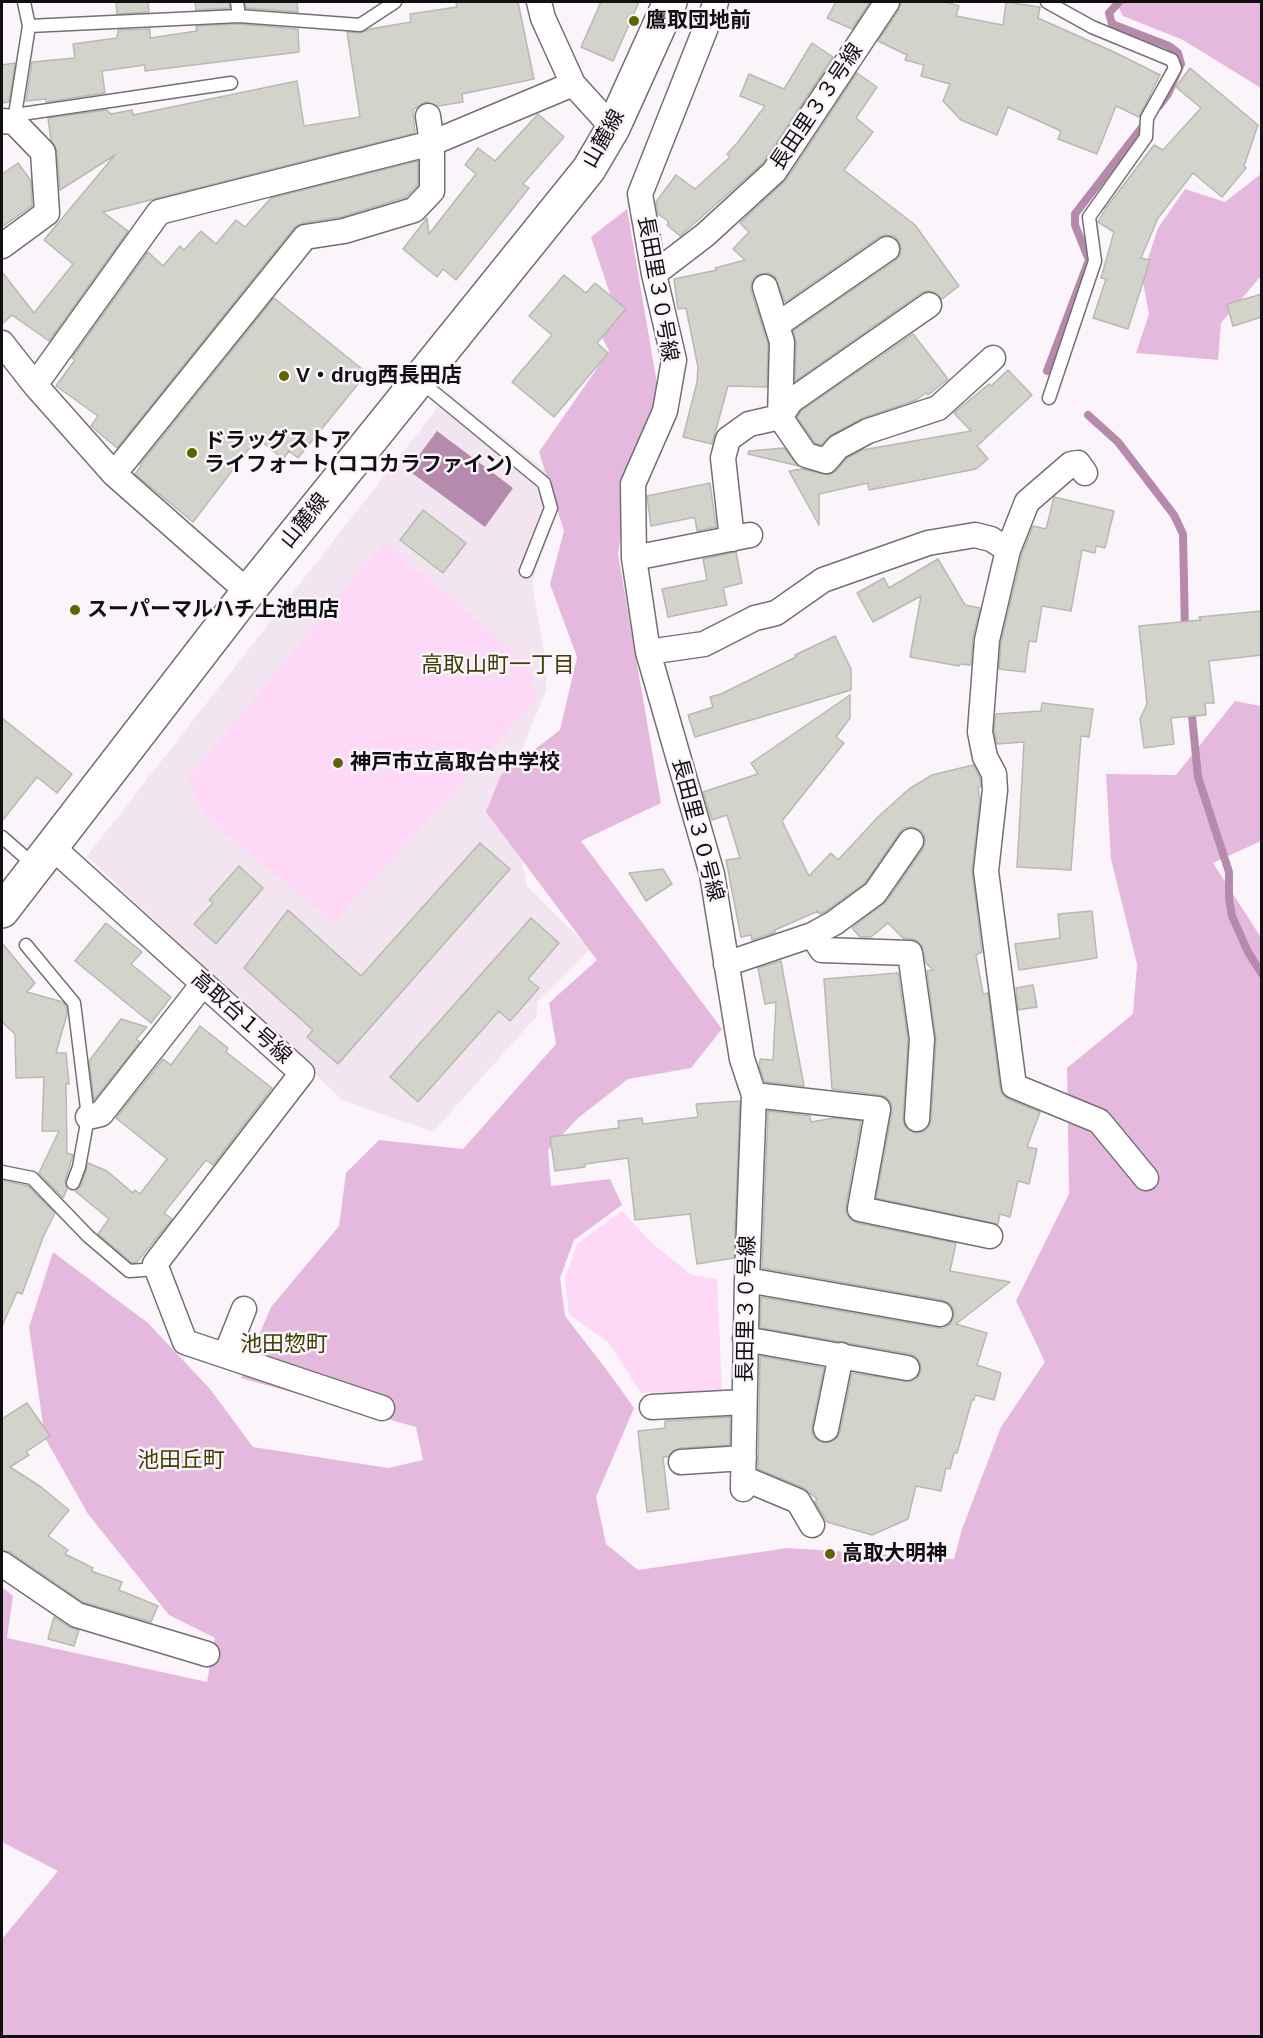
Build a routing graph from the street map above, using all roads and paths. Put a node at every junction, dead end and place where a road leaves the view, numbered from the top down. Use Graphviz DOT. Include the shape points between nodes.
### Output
graph roads {
  1 [pos="24,2"];
  2 [pos="237,2"];
  3 [pos="395,2"];
  4 [pos="539,2"];
  5 [pos="670,2"];
  6 [pos="716,2"];
  7 [pos="887,2"];
  8 [pos="1047,2"];
  9 [pos="239,16"];
  10 [pos="29,26"];
  11 [pos="231,83"];
  12 [pos="573,84"];
  13 [pos="428,116"];
  14 [pos="10,119"];
  15 [pos="613,128"];
  16 [pos="432,143"];
  17 [pos="2,246"];
  18 [pos="887,249"];
  19 [pos="654,274"];
  20 [pos="765,287"];
  21 [pos="929,305"];
  22 [pos="777,326"];
  23 [pos="2,343"];
  24 [pos="993,358"];
  25 [pos="419,381"];
  26 [pos="35,385"];
  27 [pos="1049,398"];
  28 [pos="780,417"];
  29 [pos="1085,473"];
  30 [pos="114,474"];
  31 [pos="1008,550"];
  32 [pos="634,558"];
  33 [pos="526,571"];
  34 [pos="248,592"];
  35 [pos="648,652"];
  36 [pos="2,837"];
  37 [pos="911,841"];
  38 [pos="44,856"];
  39 [pos="2,911"];
  40 [pos="812,935"];
  41 [pos="26,945"];
  42 [pos="726,964"];
  43 [pos="203,984"];
  44 [pos="754,1095"];
  45 [pos="88,1117"];
  46 [pos="916,1119"];
  47 [pos="2,1172"];
  48 [pos="1146,1178"];
  49 [pos="73,1183"];
  50 [pos="990,1236"];
  51 [pos="156,1269"];
  52 [pos="747,1280"];
  53 [pos="244,1309"];
  54 [pos="940,1314"];
  55 [pos="745,1339"];
  56 [pos="226,1354"];
  57 [pos="841,1355"];
  58 [pos="907,1368"];
  59 [pos="744,1402"];
  60 [pos="652,1407"];
  61 [pos="382,1408"];
  62 [pos="826,1430"];
  63 [pos="681,1462"];
  64 [pos="743,1475"];
  65 [pos="812,1525"];
  66 [pos="2,1564"];
  67 [pos="207,1654"];
  1 -- 10 [label="lane"];
  2 -- 9 [label="lane"];
  3 -- 9 [label="lane" via="360,25"];
  4 -- 12 [label="street"];
  5 -- 15 [label="main road, 山麓線"];
  6 -- 19 [label="street, 長田里３０号線" via="640,194"];
  7 -- 19 [label="street, 長田里３３号線" via="774,172 705,235"];
  8 -- 27 [label="lane" via="1092,27 1172,60 1175,68 1147,118 1146,137 1089,217 1095,261"];
  9 -- 10 [label="lane"];
  10 -- 14 [label="lane"];
  11 -- 14 [label="lane"];
  12 -- 15 [label="street"];
  12 -- 16 [label="street"];
  13 -- 16 [label="street"];
  14 -- 17 [label="street" via="43,152 47,213"];
  15 -- 25 [label="main road, 山麓線" via="589,169"];
  16 -- 26 [label="street" via="159,212"];
  16 -- 30 [label="street" via="432,191 414,210 344,231 305,237"];
  18 -- 22 [label="street"];
  19 -- 32 [label="street, 長田里３０号線" via="674,360 665,411 633,484"];
  20 -- 22 [label="street"];
  21 -- 28 [label="street" via="791,401"];
  22 -- 28 [label="street" via="782,342"];
  23 -- 26 [label="street"];
  24 -- 28 [label="street" via="938,408 868,431 838,447 826,460 806,455"];
  25 -- 33 [label="lane" via="544,483 550,508"];
  25 -- 34 [label="main road, 山麓線"];
  26 -- 30 [label="street"];
  28 -- 32 [label="street" via="749,424 729,439 723,458 741,537"];
  29 -- 31 [label="street" via="1078,463 1071,464 1027,502"];
  30 -- 34 [label="street"];
  31 -- 35 [label="street" via="975,534 928,543 823,579 776,613 755,618 704,644"];
  31 -- 48 [label="street" via="987,640 980,732 985,757 994,774 986,871 1014,1086 1099,1120"];
  32 -- 35 [label="street, 長田里３０号線"];
  34 -- 38 [label="main road, 山麓線"];
  35 -- 42 [label="street, 長田里３０号線" via="712,874"];
  36 -- 38 [label="lane"];
  37 -- 40 [label="street" via="875,892"];
  38 -- 39 [label="main road, 山麓線"];
  38 -- 43 [label="street, 高取台１号線"];
  40 -- 42 [label="street"];
  40 -- 46 [label="street" via="822,950 910,952 922,1039"];
  41 -- 45 [label="lane" via="74,1003"];
  42 -- 44 [label="street, 長田里３０号線" via="742,1059"];
  43 -- 45 [label="street" via="101,1114"];
  43 -- 51 [label="street, 高取台１号線" via="302,1073 154,1264"];
  44 -- 50 [label="street" via="878,1109 860,1209"];
  44 -- 52 [label="street, 長田里３０号線"];
  45 -- 49 [label="lane"];
  47 -- 51 [label="lane" via="32,1178 88,1236 129,1271"];
  51 -- 56 [label="street" via="185,1342"];
  52 -- 54 [label="street"];
  52 -- 55 [label="street, 長田里３０号線"];
  53 -- 56 [label="street"];
  55 -- 57 [label="street"];
  55 -- 59 [label="street, 長田里３０号線"];
  56 -- 61 [label="street"];
  57 -- 58 [label="street"];
  57 -- 62 [label="street"];
  59 -- 60 [label="street"];
  59 -- 64 [label="street, 長田里３０号線"];
  63 -- 64 [label="street"];
  64 -- 65 [label="street" via="798,1501"];
  66 -- 67 [label="street" via="76,1615"];
}
